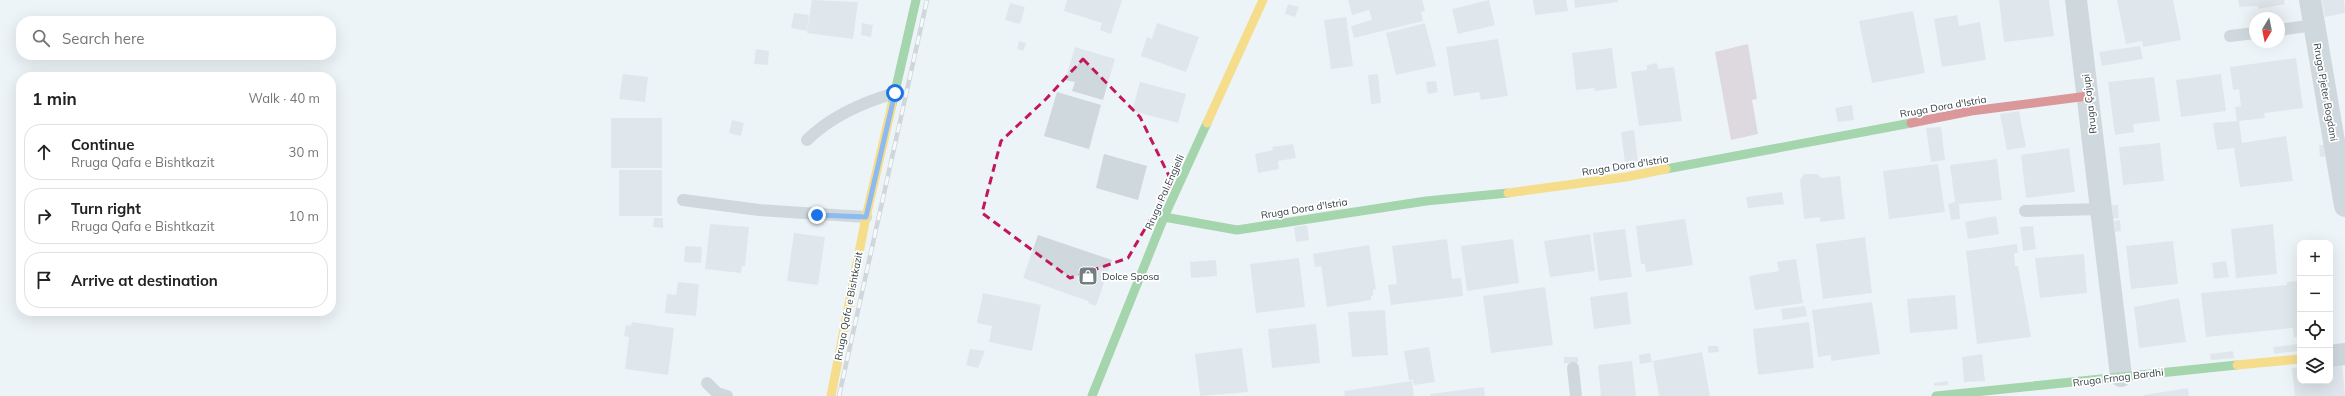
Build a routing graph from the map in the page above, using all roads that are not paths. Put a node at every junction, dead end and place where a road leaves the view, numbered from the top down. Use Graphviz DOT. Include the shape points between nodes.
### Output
graph roads {
  1 [pos="916,0"];
  2 [pos="1263,0"];
  3 [pos="2076,0"];
  4 [pos="2310,0"];
  5 [pos="2314,25"];
  6 [pos="2285,29"];
  7 [pos="2249,34"];
  8 [pos="2230,36"];
  9 [pos="895,93"];
  10 [pos="2088,96"];
  11 [pos="807,140"];
  12 [pos="683,200"];
  13 [pos="2345,206"];
  14 [pos="2101,209"];
  15 [pos="2025,211"];
  16 [pos="866,217"];
  17 [pos="1164,217"];
  18 [pos="2345,354"];
  19 [pos="2333,356"];
  20 [pos="2297,358"];
  21 [pos="1574,368"];
  22 [pos="2121,376"];
  23 [pos="707,383"];
  24 [pos="727,396"];
  25 [pos="831,396"];
  26 [pos="1092,396"];
  27 [pos="1576,396"];
  28 [pos="1936,396"];
  1 -- 9 [label="street, Rruga Qafa e Bishtkazit"];
  2 -- 17 [label="street, Rruga Pal Engjelli"];
  3 -- 10 [label="street, Rruga Çajupi"];
  4 -- 5 [label="street, Rruga Pjeter Bogdani"];
  5 -- 6 [label="lane"];
  5 -- 13 [label="street, Rruga Pjeter Bogdani"];
  7 -- 8 [label="lane"];
  9 -- 11 [label="lane" via="858,107 813,133"];
  9 -- 16 [label="street, Rruga Qafa e Bishtkazit"];
  10 -- 14 [label="street, Rruga Çajupi"];
  10 -- 17 [label="street, Rruga Dora d'Istria" via="1971,111 1626,177 1426,201 1237,230"];
  12 -- 16 [label="lane" via="759,210"];
  14 -- 15 [label="lane"];
  14 -- 22 [label="street, Rruga Çajupi"];
  16 -- 25 [label="street, Rruga Qafa e Bishtkazit"];
  17 -- 26 [label="street, Rruga Pal Engjelli"];
  18 -- 19 [label="street"];
  20 -- 22 [label="street, Rruga Frnag Bardhi"];
  21 -- 27 [label="lane"];
  22 -- 28 [label="street, Rruga Frnag Bardhi"];
  23 -- 24 [label="lane" via="717,392"];
}
